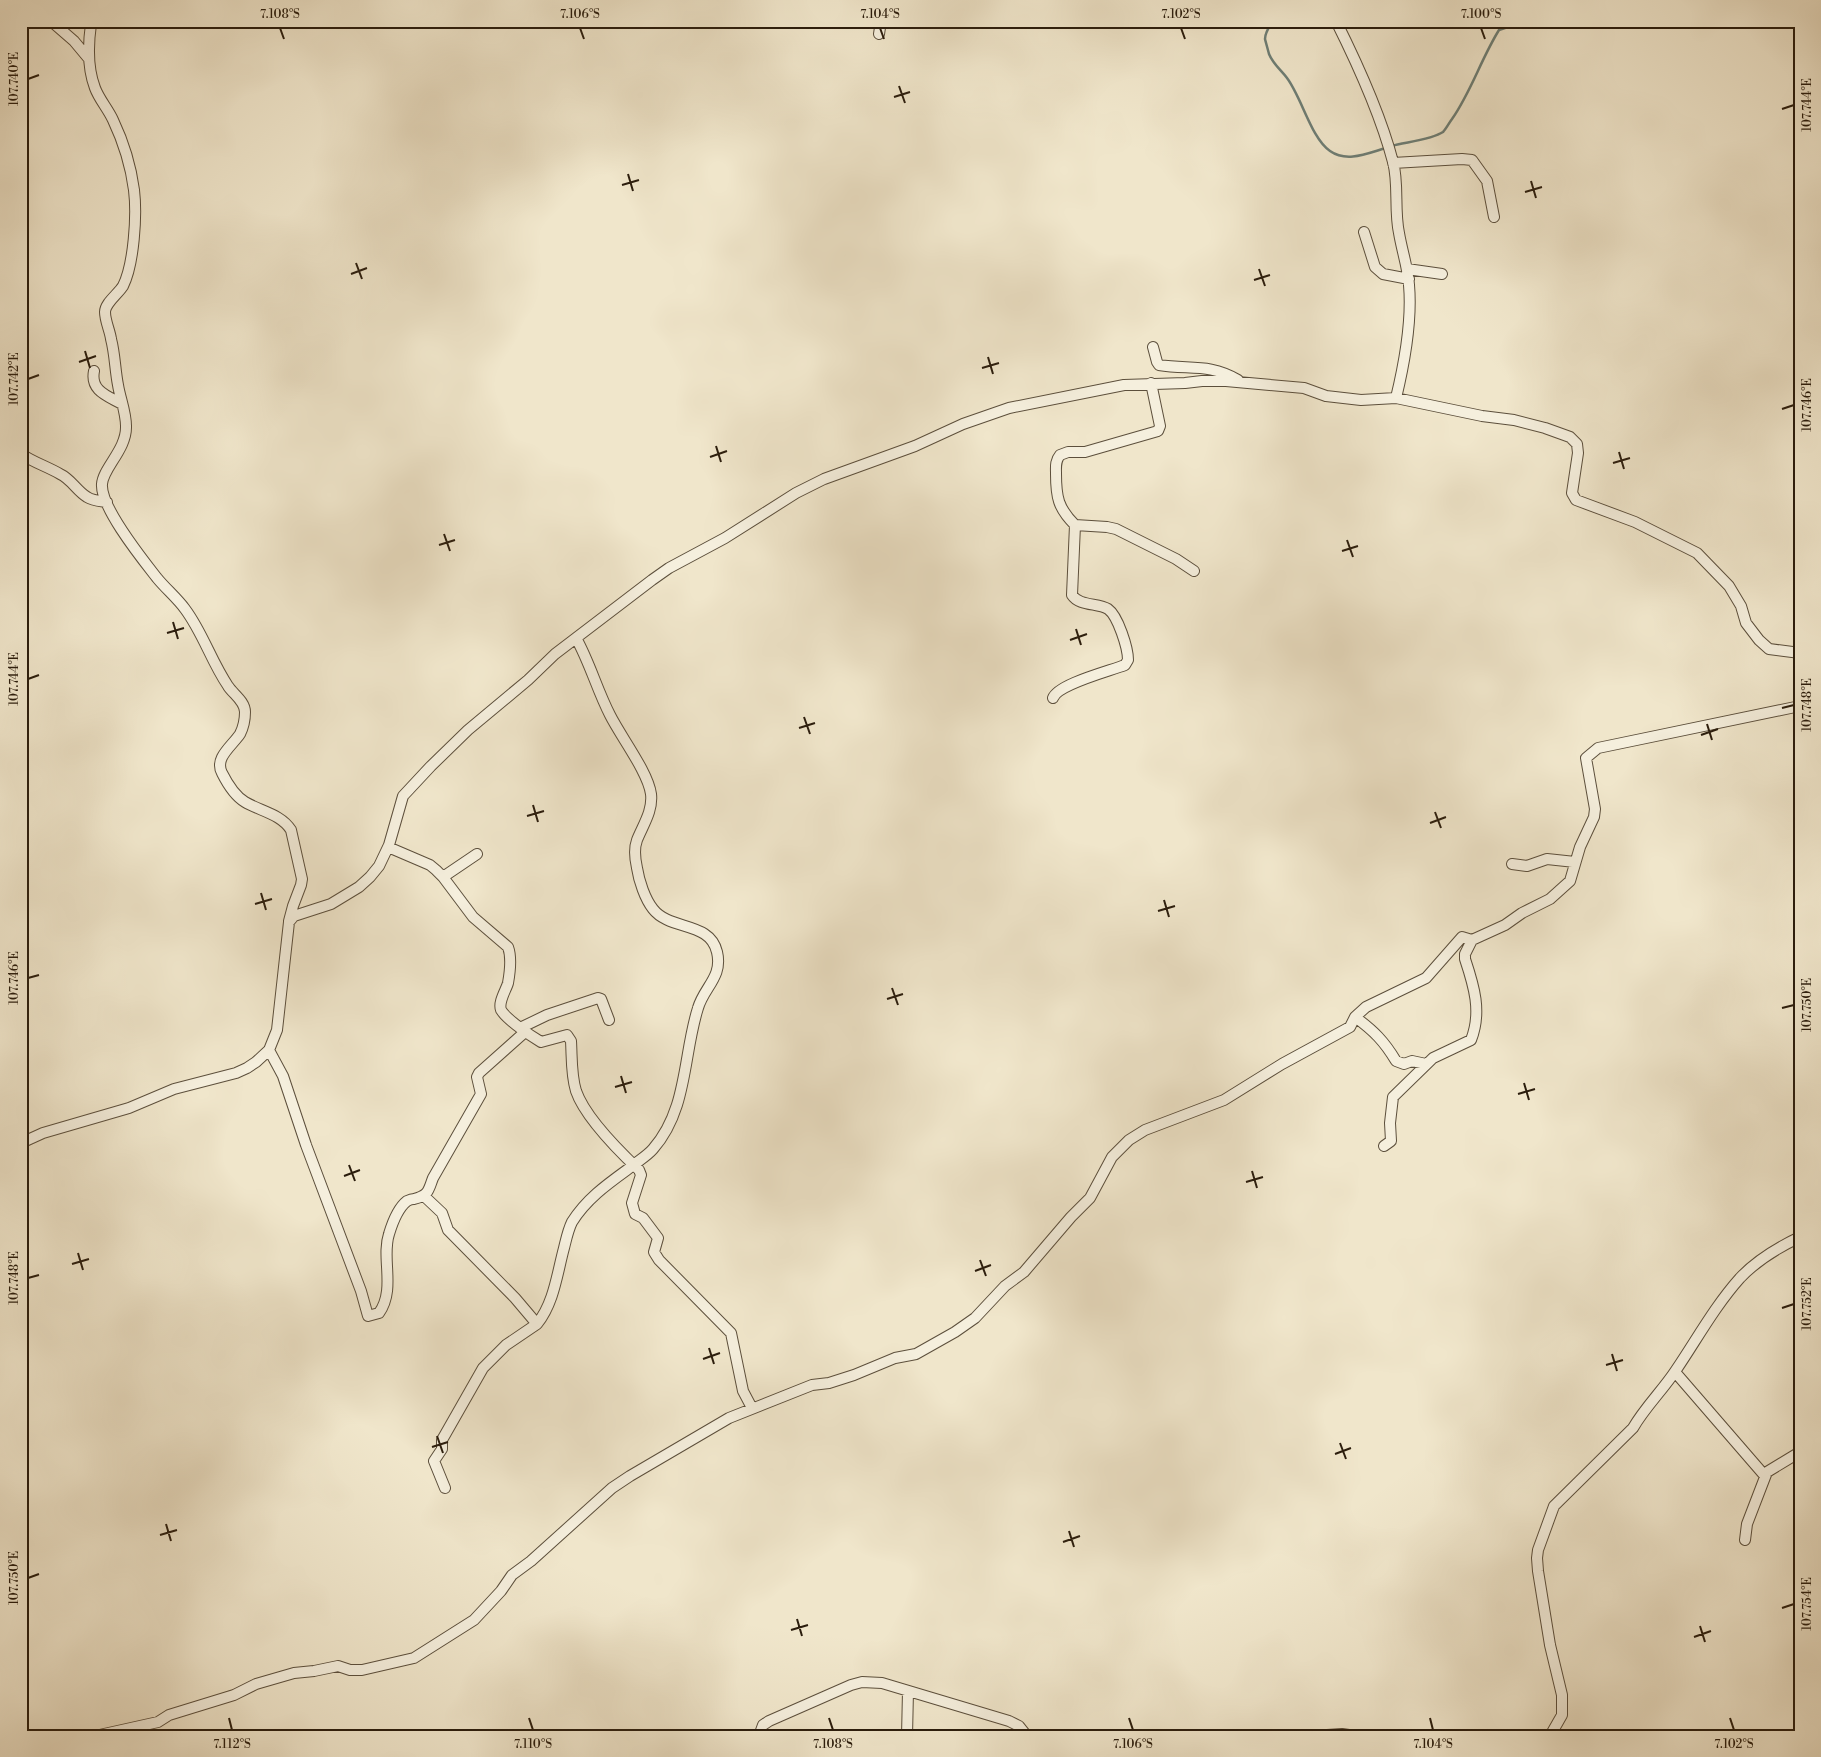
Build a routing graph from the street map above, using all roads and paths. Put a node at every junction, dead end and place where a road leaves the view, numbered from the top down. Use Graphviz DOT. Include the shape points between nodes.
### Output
graph roads {
  1 [pos="51,21"];
  2 [pos="92,21"];
  3 [pos="881,21"];
  4 [pos="1336,21"];
  5 [pos="879,34"];
  6 [pos="90,60"];
  7 [pos="1393,163"];
  8 [pos="1494,217"];
  9 [pos="1364,232"];
  10 [pos="1408,274"];
  11 [pos="1442,274"];
  12 [pos="1153,347"];
  13 [pos="94,371"];
  14 [pos="1151,383"];
  15 [pos="1243,384"];
  16 [pos="1396,398"];
  17 [pos="122,404"];
  18 [pos="21,454"];
  19 [pos="107,502"];
  20 [pos="1075,525"];
  21 [pos="1194,571"];
  22 [pos="576,638"];
  23 [pos="1800,653"];
  24 [pos="1053,698"];
  25 [pos="1800,706"];
  26 [pos="388,847"];
  27 [pos="477,854"];
  28 [pos="1575,862"];
  29 [pos="1512,864"];
  30 [pos="443,877"];
  31 [pos="289,922"];
  32 [pos="1472,940"];
  33 [pos="1355,1017"];
  34 [pos="609,1020"];
  35 [pos="523,1030"];
  36 [pos="269,1050"];
  37 [pos="1426,1064"];
  38 [pos="21,1143"];
  39 [pos="1384,1146"];
  40 [pos="634,1165"];
  41 [pos="424,1196"];
  42 [pos="1800,1237"];
  43 [pos="537,1324"];
  44 [pos="1675,1372"];
  45 [pos="752,1408"];
  46 [pos="1800,1452"];
  47 [pos="1765,1476"];
  48 [pos="445,1488"];
  49 [pos="1745,1540"];
  50 [pos="908,1690"];
  51 [pos="95,1736"];
  52 [pos="759,1736"];
  53 [pos="907,1736"];
  54 [pos="1027,1736"];
  55 [pos="1312,1736"];
  56 [pos="1356,1736"];
  57 [pos="1550,1736"];
  1 -- 6 [label="street"];
  2 -- 6 [label="street" via="88,45"];
  3 -- 5 [label="street"];
  4 -- 7 [label="street" via="1369,95"];
  6 -- 17 [label="street" via="95,88 113,120 130,168 134,191 133,249 124,284 105,313"];
  7 -- 8 [label="street" via="1472,160 1487,182"];
  7 -- 10 [label="street" via="1396,214"];
  9 -- 10 [label="street" via="1379,272"];
  10 -- 11 [label="street"];
  10 -- 16 [label="street" via="1410,298"];
  12 -- 15 [label="street" via="1159,364 1206,368 1224,373"];
  13 -- 17 [label="street" via="97,389"];
  14 -- 15 [label="street" via="1202,381"];
  14 -- 20 [label="street" via="1160,426 1158,431 1057,457 1056,496"];
  14 -- 22 [label="street" via="1124,385 1009,408 824,479 702,552 669,568"];
  15 -- 16 [label="street" via="1304,388 1326,396 1361,400"];
  16 -- 23 [label="street" via="1514,420 1570,437 1577,444 1578,453 1572,493 1576,500 1635,522 1698,553 1729,586 1741,606 1746,623 1758,640 1769,649"];
  17 -- 19 [label="street" via="126,428 119,453 101,485"];
  18 -- 19 [label="street" via="70,480 86,497"];
  19 -- 31 [label="street" via="130,541 193,619 220,673 243,703 243,726 222,756 221,771 237,796 287,824 291,830 302,879"];
  20 -- 21 [label="street" via="1116,530"];
  20 -- 24 [label="street" via="1072,595 1078,601 1107,608 1113,614 1128,660 1118,668 1067,685"];
  22 -- 26 [label="street" via="468,730 403,796"];
  22 -- 40 [label="street" via="610,714 651,792 652,804 636,850 643,888 653,910 710,938 719,962 717,972 698,1006 673,1119 652,1150"];
  25 -- 28 [label="street" via="1598,748 1592,752 1586,758 1594,817"];
  26 -- 30 [label="street" via="430,865"];
  26 -- 31 [label="street" via="379,866 359,887 331,904 294,916"];
  27 -- 30 [label="street"];
  28 -- 29 [label="street" via="1547,859 1527,866"];
  28 -- 32 [label="street" via="1570,881 1550,899"];
  30 -- 35 [label="street" via="473,917 508,948 509,972 500,1007"];
  31 -- 36 [label="street" via="277,1030"];
  32 -- 33 [label="street" via="1462,937 1426,978 1366,1007"];
  32 -- 37 [label="street" via="1465,954 1476,995 1472,1036 1468,1042"];
  33 -- 37 [label="street" via="1373,1030 1396,1061"];
  33 -- 45 [label="street" via="1350,1027 1224,1100 1145,1130 1129,1140 1112,1157 1090,1198 1024,1272 1005,1286 975,1318 955,1332 916,1354 895,1358 829,1383 812,1385"];
  34 -- 35 [label="street" via="598,998 547,1015"];
  35 -- 40 [label="street" via="541,1042 569,1036 577,1093 598,1126"];
  35 -- 41 [label="street" via="479,1073 481,1094"];
  36 -- 38 [label="street" via="252,1065 236,1073 174,1089 129,1108 43,1133"];
  36 -- 41 [label="street" via="283,1076 362,1291 368,1316 379,1313 385,1301 388,1237 394,1219 408,1200"];
  37 -- 39 [label="street" via="1393,1097 1391,1141"];
  40 -- 43 [label="street" via="595,1194 573,1221 546,1312"];
  40 -- 45 [label="street" via="641,1175 632,1203 635,1214 643,1218 658,1238 654,1252 659,1260 731,1333 744,1391"];
  41 -- 43 [label="street" via="442,1213 448,1230"];
  42 -- 44 [label="street" via="1768,1255 1741,1277 1717,1307"];
  43 -- 48 [label="street" via="506,1345 484,1368 442,1440 442,1449 434,1461"];
  44 -- 47 [label="street"];
  44 -- 57 [label="street" via="1633,1428 1554,1506 1543,1534 1537,1558 1538,1571 1562,1706 1562,1715"];
  45 -- 51 [label="street" via="721,1422 612,1488 512,1575 474,1620 414,1658 362,1670 338,1666 294,1673 256,1684 158,1722"];
  46 -- 47 [label="street" via="1774,1466"];
  47 -- 49 [label="street" via="1746,1524"];
  50 -- 52 [label="street" via="872,1682 852,1685 769,1721 763,1725"];
  50 -- 53 [label="street"];
  50 -- 54 [label="street" via="1009,1720"];
  55 -- 56 [label="street"];
}
